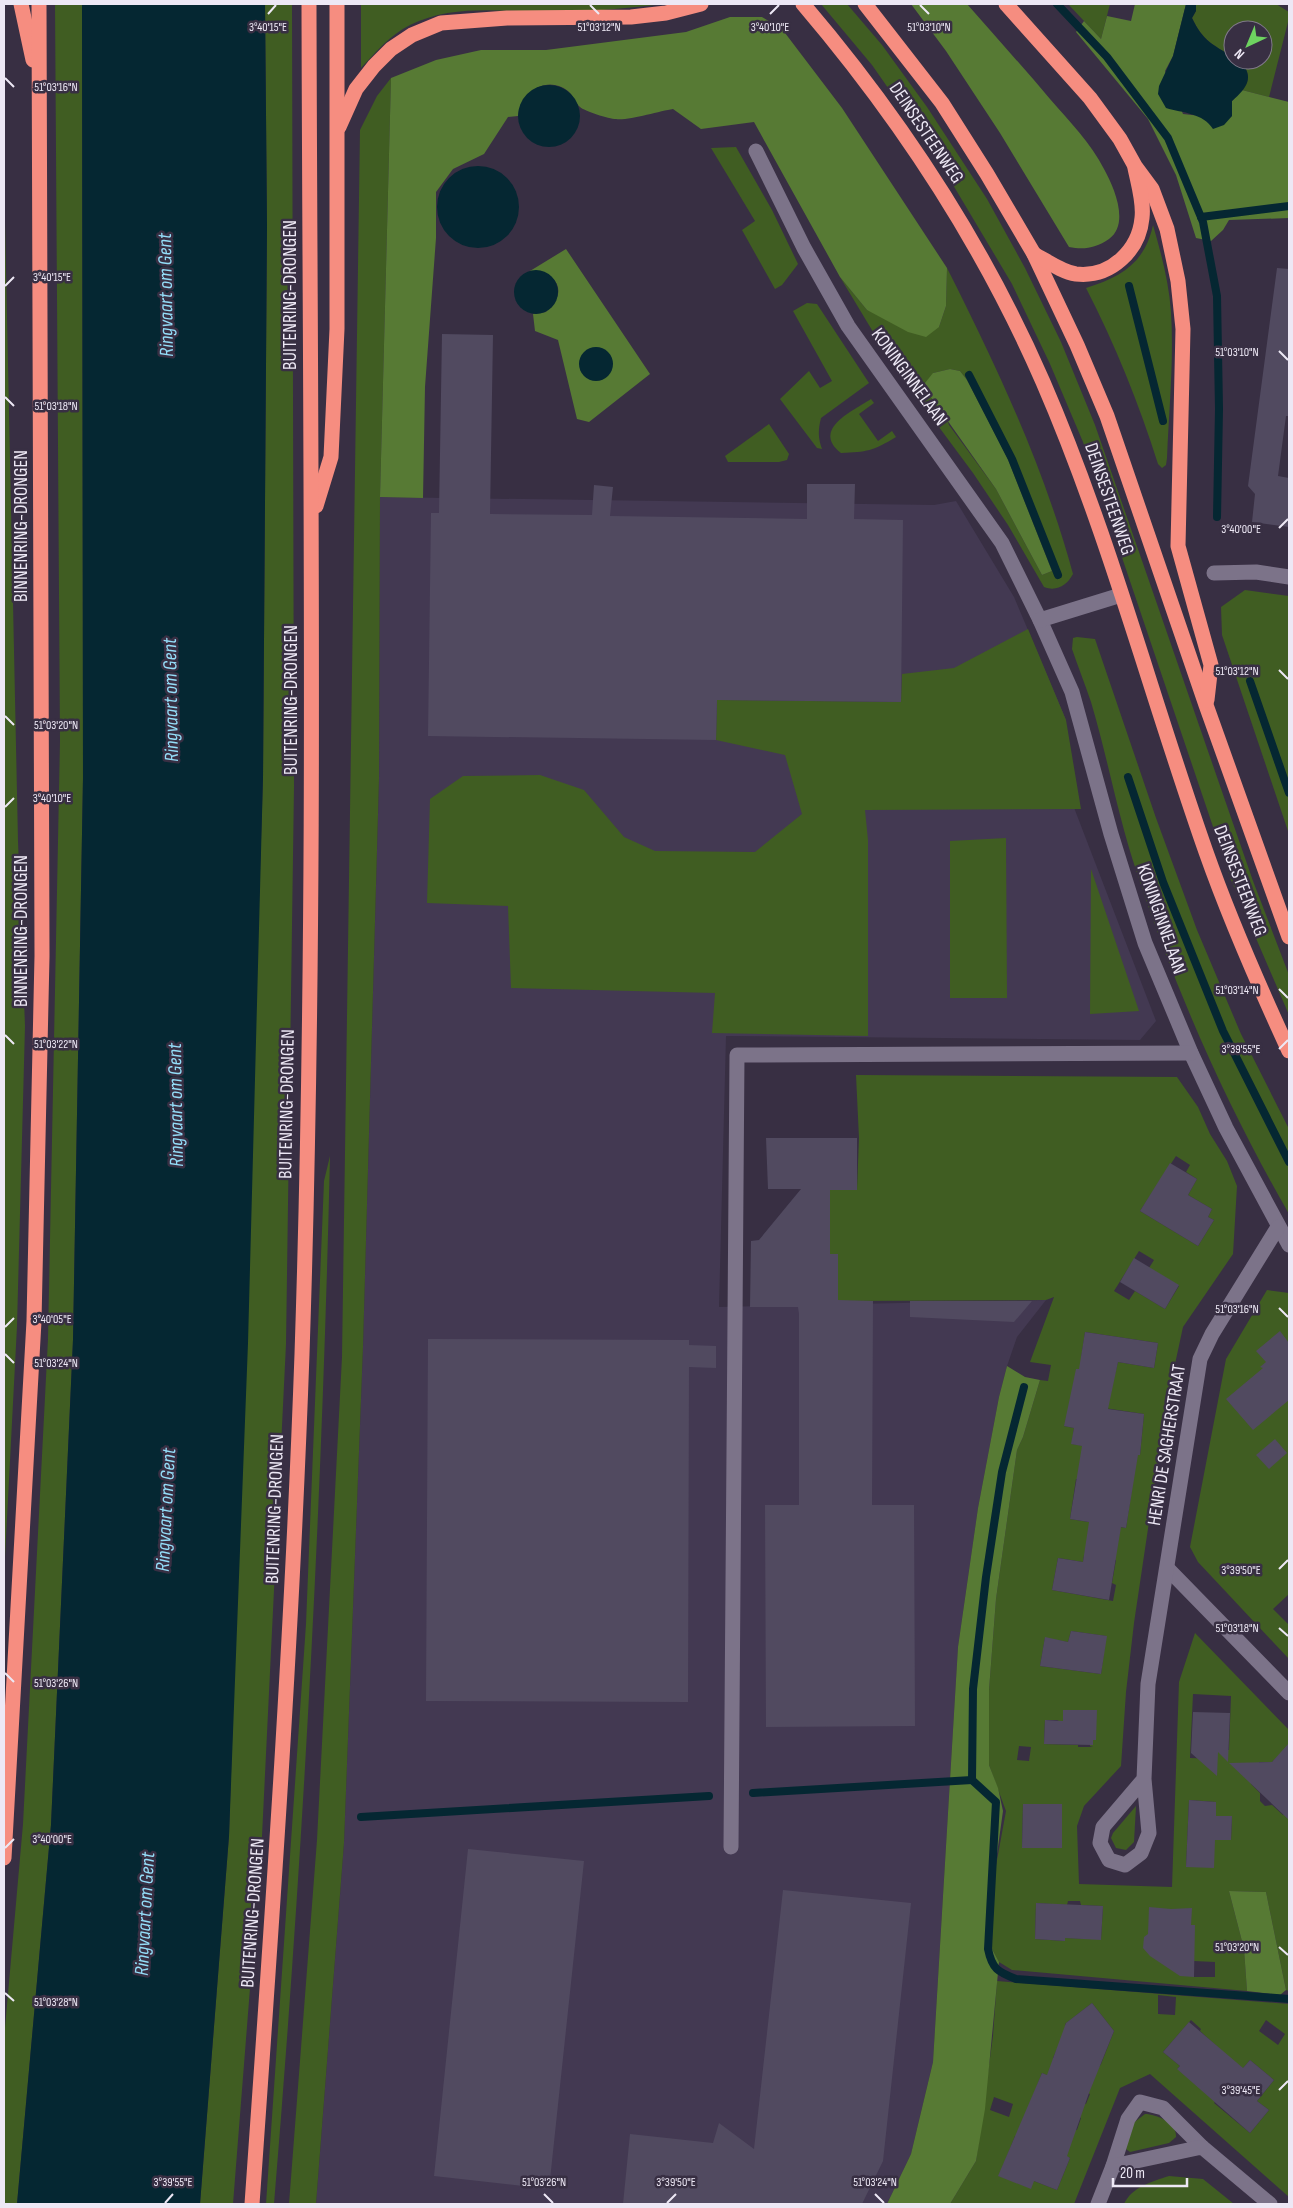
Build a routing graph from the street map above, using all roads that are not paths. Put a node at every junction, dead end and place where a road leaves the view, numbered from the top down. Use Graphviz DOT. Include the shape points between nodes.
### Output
graph roads {
  1 [pos="21,4"];
  2 [pos="39,4"];
  3 [pos="309,4"];
  4 [pos="337,4"];
  5 [pos="701,4"];
  6 [pos="803,4"];
  7 [pos="865,4"];
  8 [pos="1006,4"];
  9 [pos="40,91"];
  10 [pos="337,131"];
  11 [pos="756,151"];
  12 [pos="1135,166"];
  13 [pos="1034,254"];
  14 [pos="312,522"];
  15 [pos="1214,573"];
  16 [pos="1289,577"];
  17 [pos="1121,595"];
  18 [pos="1040,620"];
  19 [pos="1206,705"];
  20 [pos="1289,937"];
  21 [pos="1289,1051"];
  22 [pos="1191,1054"];
  23 [pos="1278,1227"];
  24 [pos="1289,1245"];
  25 [pos="1168,1569"];
  26 [pos="1289,1693"];
  27 [pos="1144,1779"];
  28 [pos="730,1847"];
  29 [pos="4,1858"];
  30 [pos="1202,2147"];
  31 [pos="1112,2166"];
  32 [pos="252,2204"];
  33 [pos="1098,2204"];
  34 [pos="1270,2204"];
  1 -- 9 [label="highway"];
  2 -- 9 [label="highway, BINNENRING-DRONGEN"];
  3 -- 14 [label="highway, BUITENRING-DRONGEN"];
  4 -- 10 [label="highway"];
  5 -- 10 [label="highway" via="631,18 507,18 441,23 412,35 374,66 356,89"];
  6 -- 17 [label="highway, DEINSESTEENWEG" via="892,116 978,248 1065,433"];
  7 -- 13 [label="highway, DEINSESTEENWEG" via="942,103"];
  8 -- 12 [label="highway" via="1090,98"];
  9 -- 29 [label="highway, BINNENRING-DRONGEN" via="42,956 34,1321"];
  10 -- 14 [label="highway" via="337,329 331,457"];
  11 -- 18 [label="street, KONINGINNELAAN" via="804,248 848,326 1002,543"];
  12 -- 13 [label="highway" via="1142,215 1140,233 1132,250 1116,264 1097,273 1076,274"];
  12 -- 19 [label="highway" via="1152,189 1167,229 1178,281 1183,329 1178,546 1211,665"];
  13 -- 19 [label="highway, DEINSESTEENWEG" via="1107,416"];
  14 -- 32 [label="highway, BUITENRING-DRONGEN" via="310,955 302,1348 278,1839"];
  15 -- 16 [label="street" via="1256,572"];
  17 -- 18 [label="street"];
  17 -- 21 [label="highway, DEINSESTEENWEG" via="1206,853 1250,966"];
  18 -- 22 [label="street, KONINGINNELAAN" via="1072,692 1145,942"];
  19 -- 20 [label="highway, DEINSESTEENWEG"];
  22 -- 23 [label="street, KONINGINNELAAN"];
  22 -- 28 [label="street" via="737,1055"];
  23 -- 24 [label="street, KONINGINNELAAN"];
  23 -- 25 [label="street, HENRI DE SAGHERSTRAAT" via="1200,1359"];
  25 -- 26 [label="street"];
  25 -- 27 [label="street, HENRI DE SAGHERSTRAAT" via="1148,1684"];
  27 -- 27 [label="street, HENRI DE SAGHERSTRAAT" via="1103,1827 1100,1843 1109,1860 1125,1865 1141,1853 1149,1834"];
  30 -- 31 [label="street"];
  30 -- 31 [label="street" via="1163,2108 1140,2102 1128,2119"];
  30 -- 34 [label="street"];
  31 -- 33 [label="street"];
}
